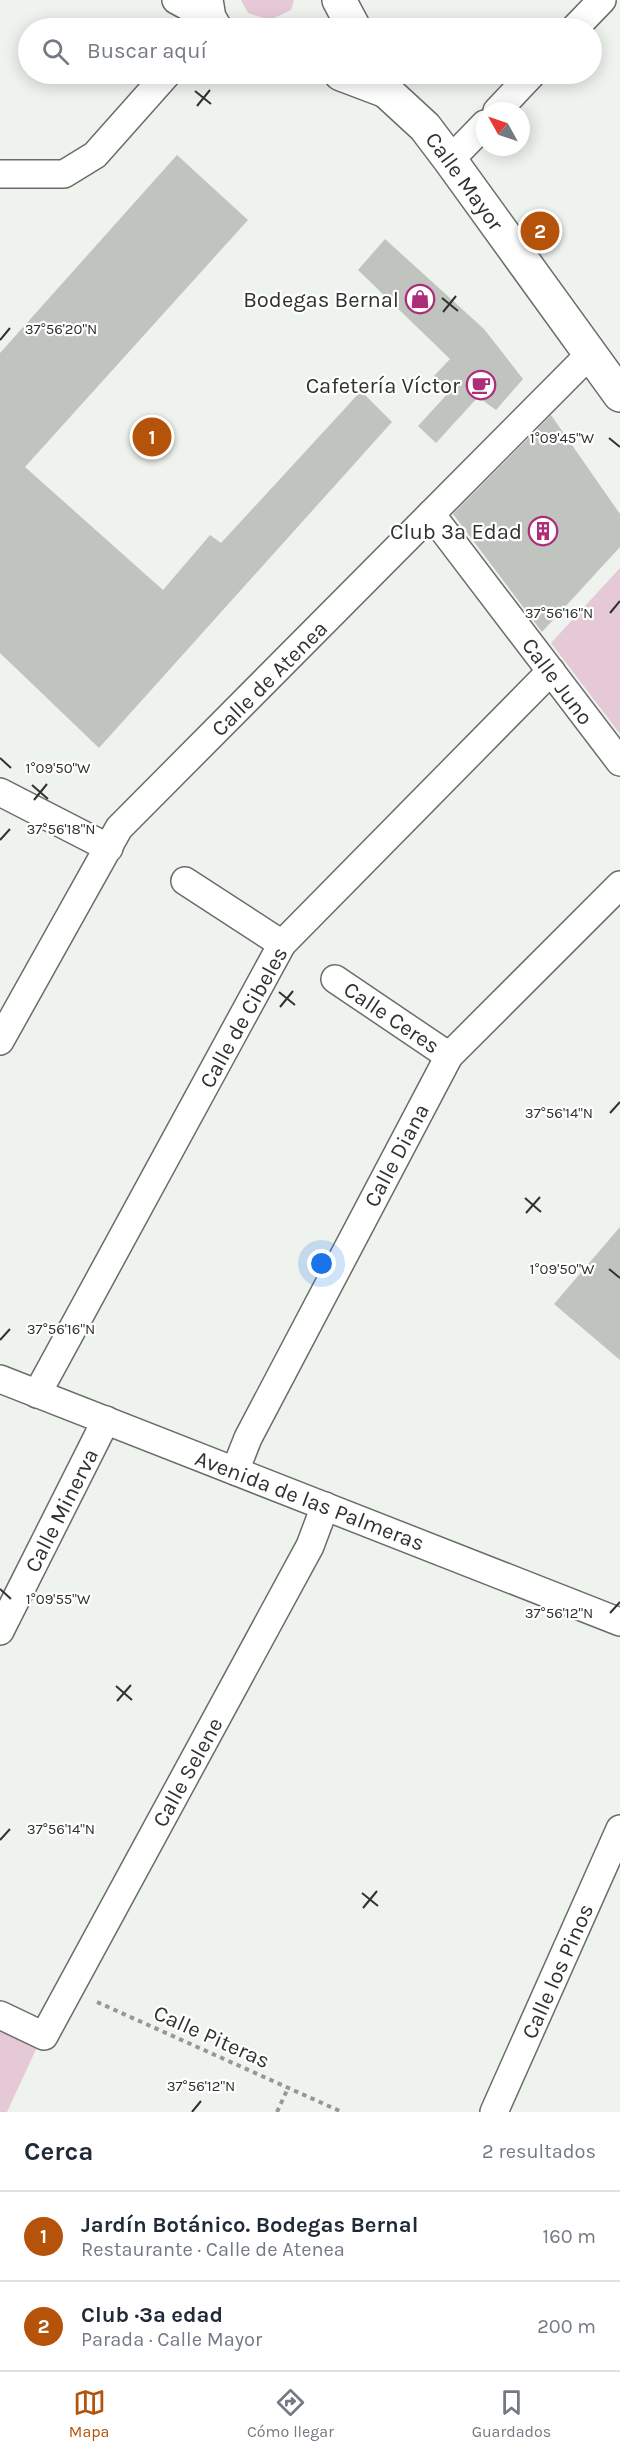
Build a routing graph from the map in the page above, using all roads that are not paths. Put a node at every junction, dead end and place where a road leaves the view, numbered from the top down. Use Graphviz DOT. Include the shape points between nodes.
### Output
graph roads {
  1 [pos="176,0"];
  2 [pos="339,0"];
  3 [pos="602,0"];
  4 [pos="210,15"];
  5 [pos="334,18"];
  6 [pos="349,18"];
  7 [pos="585,18"];
  8 [pos="158,84"];
  9 [pos="384,84"];
  10 [pos="523,84"];
  11 [pos="506,102"];
  12 [pos="476,133"];
  13 [pos="450,160"];
  14 [pos="0,174"];
  15 [pos="590,354"];
  16 [pos="620,395"];
  17 [pos="431,514"];
  18 [pos="550,671"];
  19 [pos="620,762"];
  20 [pos="0,792"];
  21 [pos="109,848"];
  22 [pos="186,881"];
  23 [pos="620,885"];
  24 [pos="282,944"];
  25 [pos="335,979"];
  26 [pos="0,1041"];
  27 [pos="449,1056"];
  28 [pos="0,1379"];
  29 [pos="37,1394"];
  30 [pos="106,1420"];
  31 [pos="235,1471"];
  32 [pos="325,1506"];
  33 [pos="620,1622"];
  34 [pos="0,1631"];
  35 [pos="620,1829"];
  36 [pos="0,2015"];
  37 [pos="494,2112"];
  1 -- 4 [label="street"];
  2 -- 5 [label="street"];
  2 -- 6 [label="street"];
  3 -- 7 [label="street"];
  8 -- 14 [label="street" via="95,155 64,174"];
  9 -- 13 [label="street, Calle Mayor"];
  10 -- 11 [label="street"];
  12 -- 13 [label="street"];
  13 -- 15 [label="street, Calle Mayor"];
  15 -- 16 [label="street, Calle Mayor"];
  15 -- 17 [label="street, Calle de Atenea"];
  17 -- 18 [label="street, Calle Juno"];
  17 -- 21 [label="street, Calle de Atenea" via="119,828"];
  18 -- 19 [label="street, Calle Juno"];
  18 -- 24 [label="street, Calle de Cibeles"];
  20 -- 21 [label="street"];
  21 -- 26 [label="street, Calle de Atenea"];
  22 -- 24 [label="street"];
  23 -- 27 [label="street, Calle Diana"];
  24 -- 29 [label="street, Calle de Cibeles"];
  25 -- 27 [label="street, Calle Ceres"];
  27 -- 31 [label="street, Calle Diana" via="253,1428"];
  28 -- 29 [label="street, Avenida de las Palmeras"];
  29 -- 30 [label="street, Avenida de las Palmeras"];
  30 -- 31 [label="street, Avenida de las Palmeras"];
  30 -- 34 [label="street, Calle Minerva"];
  31 -- 32 [label="street, Avenida de las Palmeras"];
  32 -- 33 [label="street, Avenida de las Palmeras"];
  32 -- 36 [label="street, Calle Selene" via="310,1545 44,2036"];
  35 -- 37 [label="street, Calle los Pinos"];
}
